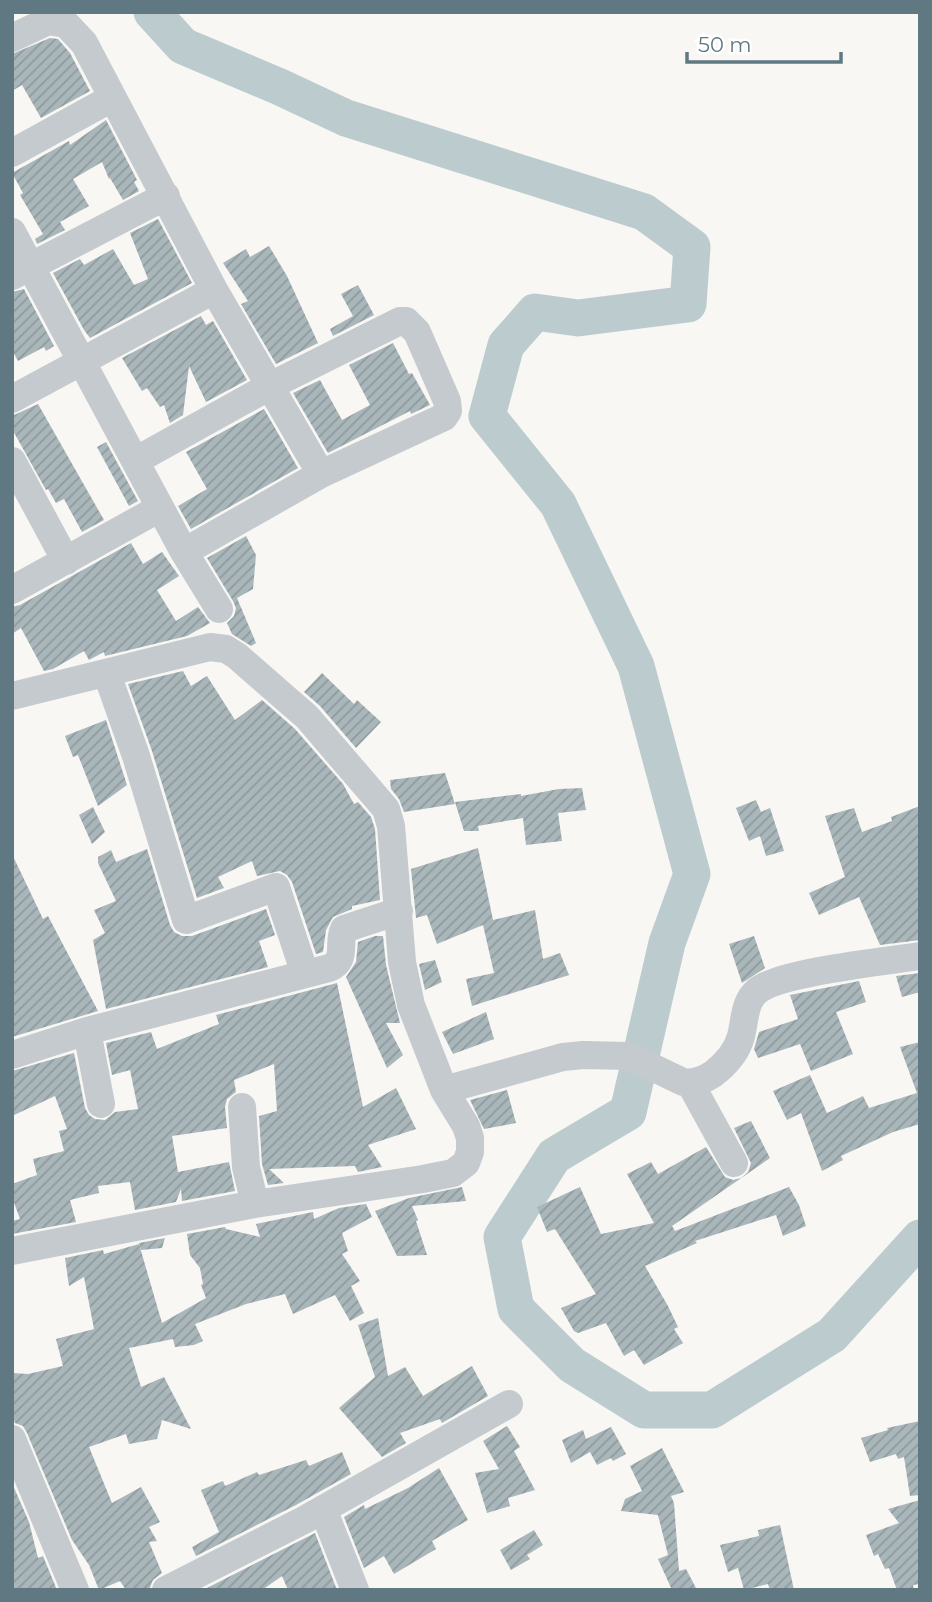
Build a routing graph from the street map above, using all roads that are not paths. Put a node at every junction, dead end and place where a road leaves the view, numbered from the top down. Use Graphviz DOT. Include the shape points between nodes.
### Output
graph roads {
  1 [pos="12,38"];
  2 [pos="113,98"];
  3 [pos="12,153"];
  4 [pos="166,196"];
  5 [pos="12,232"];
  6 [pos="21,271"];
  7 [pos="214,290"];
  8 [pos="80,362"];
  9 [pos="270,386"];
  10 [pos="12,399"];
  11 [pos="12,461"];
  12 [pos="135,461"];
  13 [pos="321,474"];
  14 [pos="160,508"];
  15 [pos="184,552"];
  16 [pos="66,561"];
  17 [pos="12,590"];
  18 [pos="219,609"];
  19 [pos="107,674"];
  20 [pos="12,696"];
  21 [pos="399,911"];
  22 [pos="920,956"];
  23 [pos="305,974"];
  24 [pos="87,1031"];
  25 [pos="12,1055"];
  26 [pos="678,1079"];
  27 [pos="444,1090"];
  28 [pos="101,1104"];
  29 [pos="242,1107"];
  30 [pos="734,1163"];
  31 [pos="255,1204"];
  32 [pos="12,1251"];
  33 [pos="509,1404"];
  34 [pos="12,1439"];
  35 [pos="323,1508"];
  36 [pos="75,1590"];
  37 [pos="166,1590"];
  38 [pos="355,1590"];
  1 -- 2 [label="street" via="48,21 65,24 84,43"];
  2 -- 3 [label="street"];
  2 -- 4 [label="street"];
  4 -- 6 [label="street"];
  4 -- 7 [label="street"];
  5 -- 6 [label="street"];
  6 -- 8 [label="street"];
  7 -- 8 [label="street"];
  7 -- 9 [label="street"];
  8 -- 10 [label="street"];
  8 -- 12 [label="street"];
  9 -- 12 [label="street"];
  9 -- 13 [label="street"];
  9 -- 13 [label="street" via="400,321 417,332 447,401 444,417"];
  11 -- 16 [label="street"];
  12 -- 14 [label="street"];
  13 -- 15 [label="street"];
  14 -- 15 [label="street"];
  14 -- 16 [label="street"];
  15 -- 18 [label="street"];
  16 -- 17 [label="street"];
  19 -- 20 [label="street"];
  19 -- 21 [label="street" via="210,647 237,656 307,717 386,809"];
  19 -- 23 [label="street" via="186,919 276,887"];
  21 -- 23 [label="street" via="349,925 341,935 342,953 336,965"];
  21 -- 27 [label="street" via="411,1005"];
  22 -- 26 [label="street" via="804,974 757,990 748,1003 733,1055 704,1080"];
  23 -- 24 [label="street"];
  24 -- 25 [label="street"];
  24 -- 28 [label="street"];
  26 -- 27 [label="street" via="629,1056 583,1055"];
  26 -- 30 [label="street"];
  27 -- 31 [label="street" via="470,1138 466,1163 453,1173"];
  29 -- 31 [label="street" via="246,1167"];
  31 -- 32 [label="street"];
  33 -- 35 [label="street"];
  34 -- 36 [label="street"];
  35 -- 37 [label="street"];
  35 -- 38 [label="street"];
}
